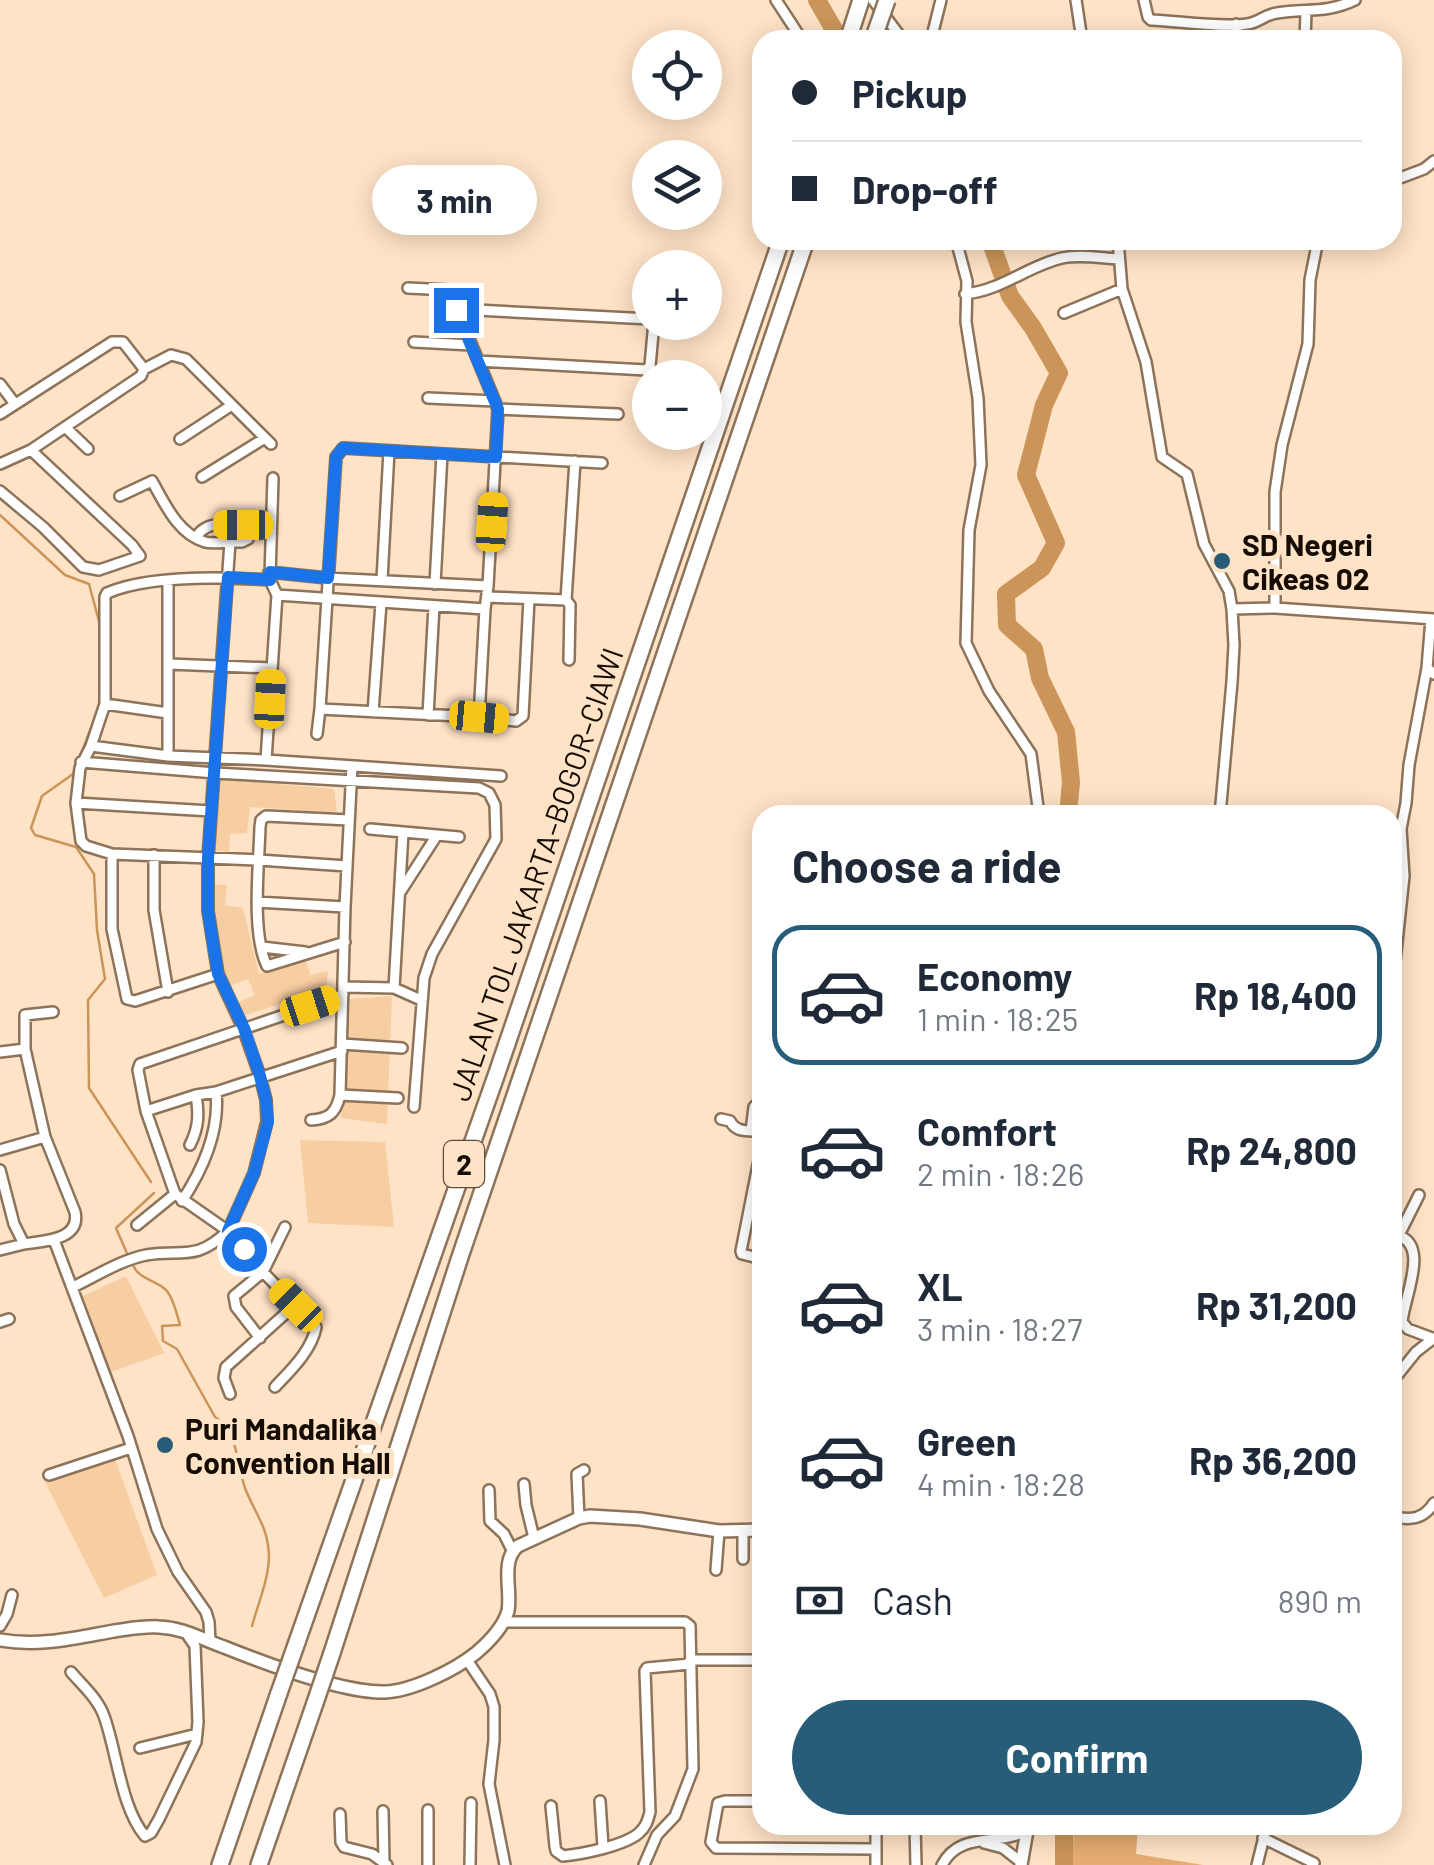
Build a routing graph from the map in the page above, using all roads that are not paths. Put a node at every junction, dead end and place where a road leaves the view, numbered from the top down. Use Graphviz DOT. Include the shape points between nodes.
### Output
graph roads {
  1 [pos="776,0"];
  2 [pos="861,0"];
  3 [pos="873,0"];
  4 [pos="886,0"];
  5 [pos="941,0"];
  6 [pos="1076,0"];
  7 [pos="1144,0"];
  8 [pos="1355,0"];
  9 [pos="1306,12"];
  10 [pos="796,30"];
  11 [pos="851,30"];
  12 [pos="876,30"];
  13 [pos="896,30"];
  14 [pos="934,30"];
  15 [pos="1080,30"];
  16 [pos="1207,30"];
  17 [pos="1242,30"];
  18 [pos="1305,30"];
  19 [pos="1434,162"];
  20 [pos="1402,177"];
  21 [pos="778,250"];
  22 [pos="803,250"];
  23 [pos="959,250"];
  24 [pos="1118,250"];
  25 [pos="1316,250"];
  26 [pos="1118,259"];
  27 [pos="408,288"];
  28 [pos="1122,289"];
  29 [pos="965,294"];
  30 [pos="456,310"];
  31 [pos="1064,314"];
  32 [pos="632,320"];
  33 [pos="651,340"];
  34 [pos="414,342"];
  35 [pos="471,345"];
  36 [pos="478,361"];
  37 [pos="144,369"];
  38 [pos="0,384"];
  39 [pos="428,398"];
  40 [pos="15,404"];
  41 [pos="232,405"];
  42 [pos="496,405"];
  43 [pos="0,414"];
  44 [pos="618,414"];
  45 [pos="65,427"];
  46 [pos="180,438"];
  47 [pos="31,450"];
  48 [pos="88,450"];
  49 [pos="389,451"];
  50 [pos="442,454"];
  51 [pos="496,457"];
  52 [pos="575,462"];
  53 [pos="602,463"];
  54 [pos="0,464"];
  55 [pos="202,477"];
  56 [pos="273,478"];
  57 [pos="0,491"];
  58 [pos="120,496"];
  59 [pos="196,536"];
  60 [pos="230,542"];
  61 [pos="270,576"];
  62 [pos="228,577"];
  63 [pos="328,578"];
  64 [pos="168,580"];
  65 [pos="382,580"];
  66 [pos="435,584"];
  67 [pos="487,592"];
  68 [pos="277,595"];
  69 [pos="326,598"];
  70 [pos="530,599"];
  71 [pos="566,600"];
  72 [pos="381,603"];
  73 [pos="434,606"];
  74 [pos="1276,608"];
  75 [pos="485,609"];
  76 [pos="1232,609"];
  77 [pos="1433,619"];
  78 [pos="569,660"];
  79 [pos="169,664"];
  80 [pos="222,666"];
  81 [pos="271,668"];
  82 [pos="1430,671"];
  83 [pos="630,686"];
  84 [pos="653,693"];
  85 [pos="106,704"];
  86 [pos="320,709"];
  87 [pos="373,712"];
  88 [pos="168,713"];
  89 [pos="428,715"];
  90 [pos="479,717"];
  91 [pos="317,734"];
  92 [pos="91,746"];
  93 [pos="168,756"];
  94 [pos="215,756"];
  95 [pos="266,760"];
  96 [pos="81,762"];
  97 [pos="352,766"];
  98 [pos="215,773"];
  99 [pos="500,776"];
  100 [pos="352,782"];
  101 [pos="76,804"];
  102 [pos="1039,805"];
  103 [pos="1221,805"];
  104 [pos="211,810"];
  105 [pos="350,820"];
  106 [pos="370,829"];
  107 [pos="1402,830"];
  108 [pos="1402,830"];
  109 [pos="403,832"];
  110 [pos="438,835"];
  111 [pos="459,837"];
  112 [pos="112,854"];
  113 [pos="154,855"];
  114 [pos="208,858"];
  115 [pos="259,860"];
  116 [pos="347,866"];
  117 [pos="399,894"];
  118 [pos="1402,895"];
  119 [pos="257,902"];
  120 [pos="345,907"];
  121 [pos="345,942"];
  122 [pos="262,947"];
  123 [pos="308,952"];
  124 [pos="218,974"];
  125 [pos="394,988"];
  126 [pos="343,991"];
  127 [pos="168,992"];
  128 [pos="422,1000"];
  129 [pos="52,1012"];
  130 [pos="244,1028"];
  131 [pos="342,1048"];
  132 [pos="402,1048"];
  133 [pos="25,1049"];
  134 [pos="0,1052"];
  135 [pos="260,1076"];
  136 [pos="216,1092"];
  137 [pos="196,1095"];
  138 [pos="340,1096"];
  139 [pos="398,1098"];
  140 [pos="414,1107"];
  141 [pos="146,1111"];
  142 [pos="721,1119"];
  143 [pos="311,1120"];
  144 [pos="752,1131"];
  145 [pos="45,1137"];
  146 [pos="190,1144"];
  147 [pos="0,1150"];
  148 [pos="0,1170"];
  149 [pos="752,1195"];
  150 [pos="1420,1195"];
  151 [pos="178,1198"];
  152 [pos="137,1225"];
  153 [pos="1402,1227"];
  154 [pos="285,1228"];
  155 [pos="228,1231"];
  156 [pos="54,1240"];
  157 [pos="1402,1240"];
  158 [pos="24,1244"];
  159 [pos="0,1250"];
  160 [pos="752,1256"];
  161 [pos="263,1272"];
  162 [pos="73,1287"];
  163 [pos="296,1305"];
  164 [pos="1402,1322"];
  165 [pos="1402,1322"];
  166 [pos="260,1338"];
  167 [pos="1433,1338"];
  168 [pos="1402,1370"];
  169 [pos="275,1387"];
  170 [pos="230,1394"];
  171 [pos="131,1448"];
  172 [pos="584,1470"];
  173 [pos="49,1475"];
  174 [pos="524,1484"];
  175 [pos="489,1490"];
  176 [pos="1434,1503"];
  177 [pos="579,1518"];
  178 [pos="1402,1519"];
  179 [pos="743,1530"];
  180 [pos="752,1530"];
  181 [pos="720,1531"];
  182 [pos="534,1538"];
  183 [pos="512,1550"];
  184 [pos="743,1560"];
  185 [pos="716,1570"];
  186 [pos="12,1595"];
  187 [pos="504,1622"];
  188 [pos="0,1626"];
  189 [pos="184,1630"];
  190 [pos="0,1640"];
  191 [pos="210,1641"];
  192 [pos="467,1660"];
  193 [pos="752,1660"];
  194 [pos="690,1662"];
  195 [pos="71,1672"];
  196 [pos="196,1734"];
  197 [pos="140,1748"];
  198 [pos="256,1760"];
  199 [pos="600,1801"];
  200 [pos="752,1801"];
  201 [pos="471,1803"];
  202 [pos="551,1806"];
  203 [pos="428,1810"];
  204 [pos="383,1811"];
  205 [pos="340,1814"];
  206 [pos="876,1835"];
  207 [pos="915,1835"];
  208 [pos="1017,1835"];
  209 [pos="1026,1835"];
  210 [pos="1264,1835"];
  211 [pos="1263,1838"];
  212 [pos="981,1842"];
  213 [pos="603,1848"];
  214 [pos="876,1849"];
  215 [pos="1314,1863"];
  216 [pos="385,1864"];
  217 [pos="1021,1864"];
  218 [pos="211,1865"];
  219 [pos="220,1865"];
  220 [pos="262,1865"];
  221 [pos="428,1865"];
  222 [pos="470,1865"];
  223 [pos="505,1865"];
  224 [pos="644,1865"];
  225 [pos="876,1865"];
  226 [pos="916,1865"];
  227 [pos="942,1865"];
  228 [pos="1257,1865"];
  1 -- 10 [label="street"];
  2 -- 11 [label="highway"];
  3 -- 13 [label="street"];
  4 -- 12 [label="highway, bridge"];
  5 -- 14 [label="street"];
  6 -- 15 [label="street"];
  7 -- 16 [label="street" via="1151,20"];
  8 -- 9 [label="street"];
  9 -- 17 [label="street" via="1274,12"];
  9 -- 18 [label="street"];
  19 -- 20 [label="street"];
  21 -- 83 [label="highway, JALAN TOL JAKARTA–BOGOR–CIAWI / 2"];
  22 -- 84 [label="highway, JALAN TOL JAKARTA–BOGOR–CIAWI / 2"];
  23 -- 29 [label="street"];
  24 -- 26 [label="street"];
  25 -- 74 [label="street" via="1308,344 1274,492"];
  26 -- 28 [label="street"];
  26 -- 29 [label="street" via="1063,258 996,288"];
  27 -- 30 [label="street" via="448,290"];
  28 -- 31 [label="street"];
  28 -- 76 [label="street" via="1146,362 1162,457 1187,474 1204,544"];
  29 -- 102 [label="street" via="981,464 969,530 966,643 1031,754"];
  30 -- 32 [label="street"];
  30 -- 35 [label="street"];
  33 -- 36 [label="street" via="646,370"];
  34 -- 35 [label="street"];
  35 -- 36 [label="street"];
  36 -- 42 [label="street"];
  37 -- 40 [label="street" via="115,341"];
  37 -- 41 [label="street" via="166,356 181,357"];
  37 -- 45 [label="street"];
  38 -- 40 [label="street"];
  39 -- 42 [label="street"];
  40 -- 43 [label="street"];
  41 -- 46 [label="street"];
  41 -- 55 [label="street" via="268,441"];
  42 -- 44 [label="street"];
  42 -- 51 [label="street"];
  45 -- 47 [label="street"];
  45 -- 48 [label="street"];
  47 -- 54 [label="street"];
  47 -- 57 [label="street" via="140,556 99,570 82,567"];
  49 -- 50 [label="street"];
  49 -- 63 [label="street" via="343,448 336,457"];
  49 -- 65 [label="street"];
  50 -- 51 [label="street"];
  50 -- 66 [label="street"];
  51 -- 52 [label="street"];
  51 -- 67 [label="street"];
  52 -- 53 [label="street"];
  52 -- 71 [label="street"];
  56 -- 61 [label="street"];
  58 -- 59 [label="street" via="152,481 176,523"];
  59 -- 60 [label="street"];
  59 -- 60 [label="street" via="206,525 249,529 248,539"];
  60 -- 62 [label="street"];
  61 -- 62 [label="street"];
  61 -- 63 [label="street"];
  61 -- 68 [label="street"];
  62 -- 64 [label="street"];
  62 -- 80 [label="street"];
  63 -- 65 [label="street"];
  63 -- 69 [label="street"];
  64 -- 79 [label="street"];
  64 -- 85 [label="street" via="107,593"];
  65 -- 66 [label="street"];
  66 -- 67 [label="street"];
  67 -- 70 [label="street"];
  67 -- 75 [label="street"];
  68 -- 69 [label="street"];
  68 -- 81 [label="street"];
  69 -- 72 [label="street"];
  69 -- 86 [label="street"];
  70 -- 71 [label="street"];
  70 -- 90 [label="street" via="523,716"];
  71 -- 78 [label="street"];
  72 -- 73 [label="street"];
  72 -- 87 [label="street"];
  73 -- 75 [label="street"];
  73 -- 89 [label="street"];
  74 -- 76 [label="street"];
  74 -- 77 [label="street"];
  75 -- 90 [label="street"];
  76 -- 103 [label="street"];
  77 -- 82 [label="street"];
  79 -- 80 [label="street"];
  79 -- 88 [label="street"];
  80 -- 81 [label="street"];
  80 -- 94 [label="street"];
  81 -- 95 [label="street"];
  82 -- 107 [label="street" via="1408,765"];
  83 -- 84 [label="highway"];
  83 -- 198 [label="highway, JALAN TOL JAKARTA–BOGOR–CIAWI / 2, bridge"];
  84 -- 220 [label="highway, JALAN TOL JAKARTA–BOGOR–CIAWI / 2, bridge"];
  85 -- 88 [label="street"];
  85 -- 92 [label="street"];
  86 -- 87 [label="street"];
  86 -- 91 [label="street"];
  87 -- 89 [label="street"];
  88 -- 93 [label="street"];
  89 -- 90 [label="street"];
  92 -- 93 [label="street"];
  92 -- 96 [label="street"];
  93 -- 94 [label="street"];
  94 -- 95 [label="street"];
  94 -- 98 [label="street"];
  95 -- 97 [label="street"];
  96 -- 98 [label="street"];
  96 -- 101 [label="street"];
  97 -- 99 [label="street"];
  97 -- 100 [label="street"];
  98 -- 100 [label="street"];
  98 -- 104 [label="street"];
  100 -- 105 [label="street"];
  100 -- 128 [label="street" via="479,788 494,799 496,838 432,954"];
  101 -- 104 [label="street"];
  101 -- 112 [label="street" via="86,846"];
  104 -- 114 [label="street"];
  105 -- 115 [label="street" via="266,816"];
  105 -- 116 [label="street"];
  106 -- 109 [label="street"];
  108 -- 118 [label="street"];
  109 -- 110 [label="street"];
  109 -- 117 [label="street"];
  110 -- 111 [label="street"];
  110 -- 117 [label="street"];
  112 -- 113 [label="street"];
  112 -- 127 [label="street" via="112,929 126,998"];
  113 -- 114 [label="street"];
  113 -- 127 [label="street" via="154,910"];
  114 -- 115 [label="street"];
  114 -- 124 [label="street"];
  115 -- 116 [label="street"];
  115 -- 119 [label="street"];
  116 -- 120 [label="street"];
  117 -- 125 [label="street"];
  119 -- 120 [label="street"];
  119 -- 122 [label="street"];
  120 -- 121 [label="street"];
  121 -- 123 [label="street"];
  121 -- 126 [label="street"];
  122 -- 123 [label="street"];
  122 -- 123 [label="street" via="267,966"];
  124 -- 127 [label="street"];
  124 -- 130 [label="street"];
  125 -- 126 [label="street"];
  125 -- 128 [label="street"];
  126 -- 130 [label="street"];
  126 -- 131 [label="street"];
  128 -- 140 [label="street"];
  129 -- 133 [label="street" via="25,1014"];
  130 -- 135 [label="street"];
  130 -- 141 [label="street" via="140,1064"];
  131 -- 132 [label="street"];
  131 -- 135 [label="street"];
  131 -- 138 [label="street"];
  133 -- 134 [label="street"];
  133 -- 145 [label="street"];
  135 -- 136 [label="street"];
  135 -- 155 [label="street" via="266,1130"];
  136 -- 137 [label="street"];
  136 -- 151 [label="street" via="205,1160"];
  137 -- 141 [label="street"];
  137 -- 146 [label="street" via="199,1119"];
  138 -- 139 [label="street"];
  138 -- 143 [label="street" via="327,1118"];
  141 -- 151 [label="street"];
  142 -- 144 [label="street"];
  145 -- 147 [label="street"];
  145 -- 156 [label="street" via="77,1220"];
  148 -- 158 [label="street"];
  149 -- 160 [label="street" via="741,1251"];
  150 -- 153 [label="street"];
  151 -- 152 [label="street"];
  151 -- 155 [label="street"];
  154 -- 161 [label="street"];
  155 -- 161 [label="street"];
  155 -- 162 [label="street" via="194,1253 123,1262"];
  156 -- 158 [label="street"];
  156 -- 162 [label="street"];
  157 -- 165 [label="street" via="1414,1251"];
  158 -- 159 [label="street"];
  161 -- 163 [label="street"];
  161 -- 166 [label="street" via="234,1296"];
  162 -- 171 [label="street"];
  163 -- 166 [label="street"];
  163 -- 169 [label="street" via="316,1330"];
  164 -- 167 [label="street"];
  166 -- 170 [label="street" via="226,1367"];
  167 -- 168 [label="street"];
  171 -- 173 [label="street"];
  171 -- 191 [label="street" via="157,1530 206,1612"];
  172 -- 177 [label="street" via="577,1474"];
  174 -- 182 [label="street"];
  175 -- 183 [label="street" via="490,1521"];
  176 -- 178 [label="street" via="1422,1516"];
  177 -- 181 [label="street"];
  177 -- 182 [label="street"];
  179 -- 180 [label="street"];
  179 -- 181 [label="street"];
  179 -- 184 [label="street"];
  181 -- 185 [label="street"];
  182 -- 183 [label="street"];
  183 -- 187 [label="street"];
  186 -- 188 [label="street"];
  187 -- 192 [label="street"];
  187 -- 194 [label="street" via="688,1623"];
  189 -- 190 [label="street" via="145,1626 43,1643"];
  189 -- 191 [label="street"];
  189 -- 196 [label="street" via="195,1646"];
  191 -- 192 [label="street" via="376,1692 397,1691"];
  192 -- 223 [label="street" via="494,1707 489,1784"];
  193 -- 194 [label="street"];
  194 -- 213 [label="street" via="647,1668 649,1818 638,1834"];
  194 -- 224 [label="street" via="692,1775 676,1816 657,1835"];
  195 -- 196 [label="street" via="103,1713 127,1799 145,1836"];
  196 -- 197 [label="street"];
  198 -- 218 [label="highway"];
  198 -- 219 [label="highway, JALAN TOL JAKARTA–BOGOR–CIAWI / 2"];
  199 -- 213 [label="street"];
  200 -- 214 [label="street" via="718,1803 711,1836 716,1848"];
  201 -- 222 [label="street"];
  202 -- 213 [label="street" via="559,1854"];
  203 -- 221 [label="street"];
  204 -- 216 [label="street"];
  205 -- 216 [label="street" via="344,1847"];
  206 -- 214 [label="street"];
  207 -- 226 [label="street"];
  208 -- 212 [label="street"];
  209 -- 217 [label="street"];
  210 -- 211 [label="street"];
  211 -- 215 [label="street"];
  211 -- 228 [label="street"];
  212 -- 217 [label="street"];
  212 -- 227 [label="street" via="958,1846"];
  214 -- 225 [label="street"];
}
